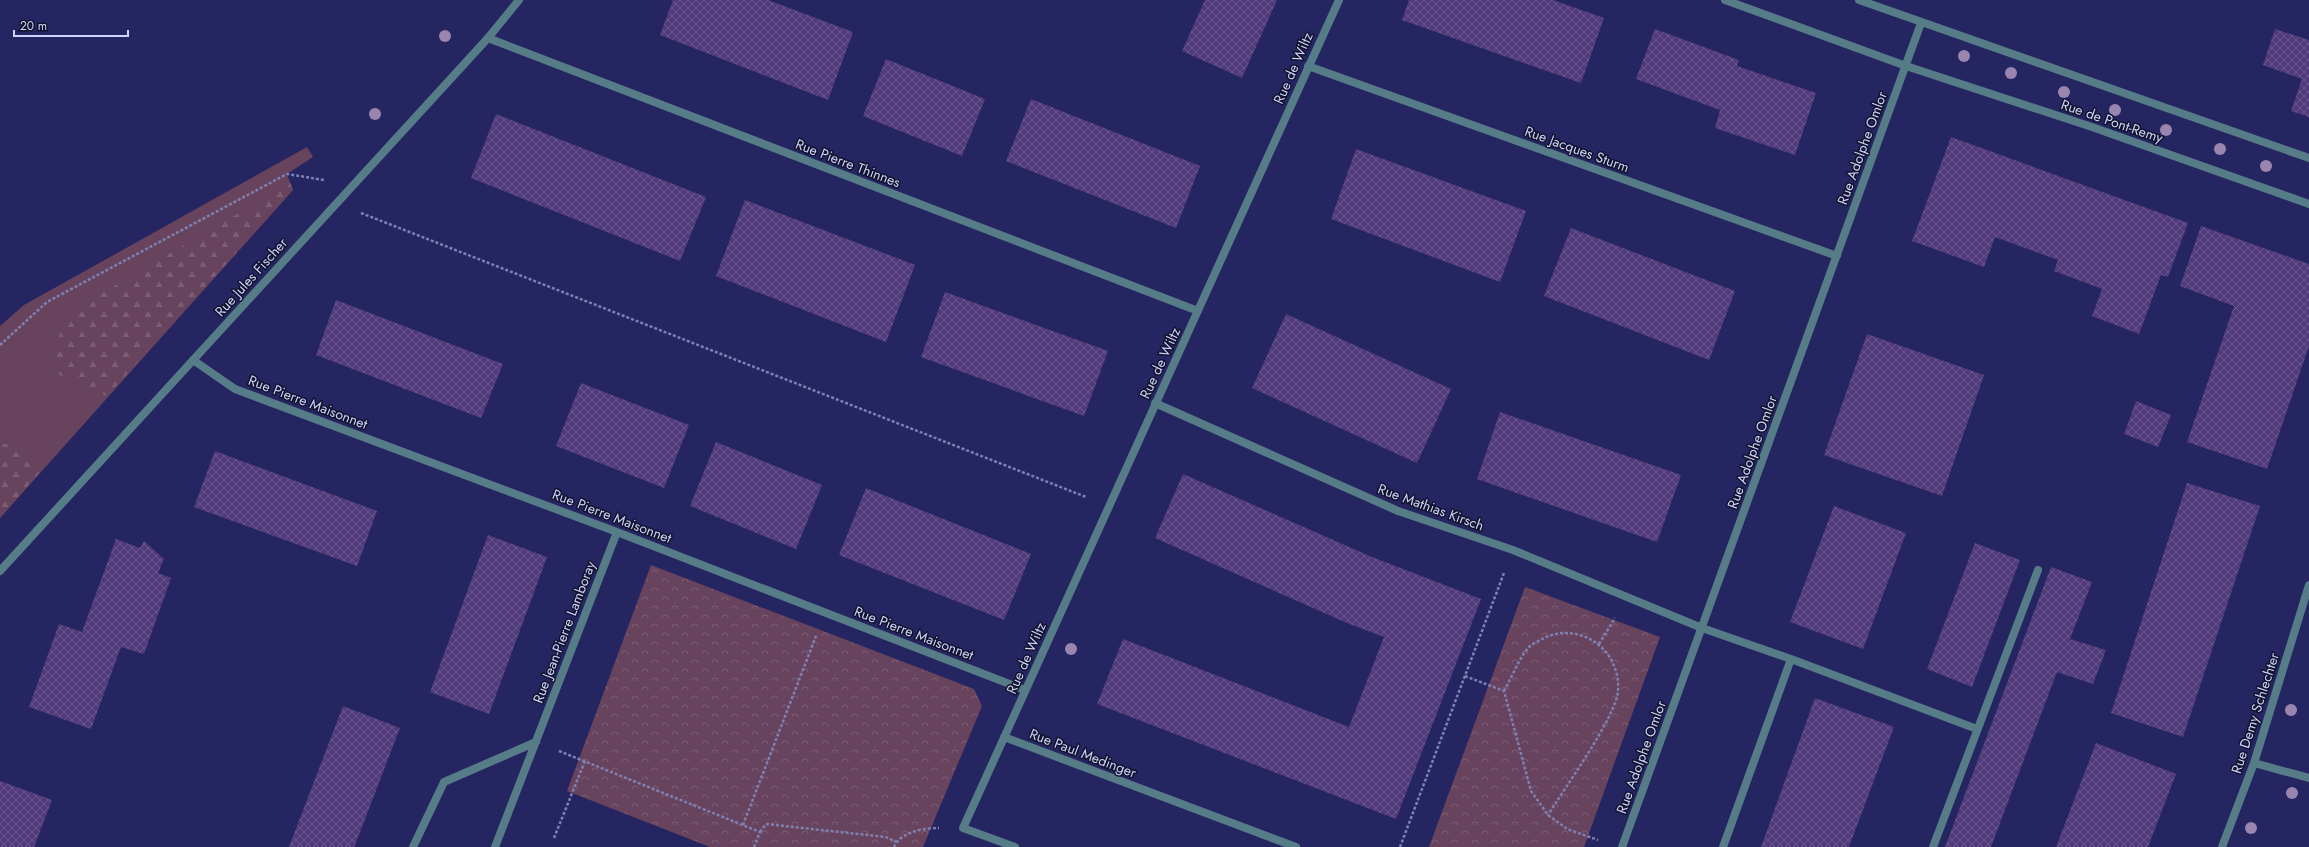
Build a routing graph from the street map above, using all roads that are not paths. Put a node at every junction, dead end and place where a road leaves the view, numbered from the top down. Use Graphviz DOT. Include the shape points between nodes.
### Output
graph roads {
  1 [pos="519,0"];
  2 [pos="1339,0"];
  3 [pos="1725,0"];
  4 [pos="1859,0"];
  5 [pos="1922,23"];
  6 [pos="488,38"];
  7 [pos="1308,66"];
  8 [pos="1906,66"];
  9 [pos="2309,158"];
  10 [pos="2309,204"];
  11 [pos="1837,256"];
  12 [pos="1198,311"];
  13 [pos="193,360"];
  14 [pos="1155,403"];
  15 [pos="617,532"];
  16 [pos="2038,570"];
  17 [pos="0,571"];
  18 [pos="2309,585"];
  19 [pos="1702,628"];
  20 [pos="1791,659"];
  21 [pos="1025,690"];
  22 [pos="1977,729"];
  23 [pos="1004,737"];
  24 [pos="536,742"];
  25 [pos="2254,763"];
  26 [pos="2309,778"];
  27 [pos="413,847"];
  28 [pos="495,847"];
  29 [pos="1015,847"];
  30 [pos="1296,847"];
  31 [pos="1622,847"];
  32 [pos="1723,847"];
  33 [pos="1933,847"];
  34 [pos="2222,847"];
  1 -- 6 [label="street, Rue Jules Fischer"];
  2 -- 7 [label="street, Rue de Wiltz"];
  3 -- 8 [label="street, Rue de Pont-Remy"];
  4 -- 5 [label="street"];
  5 -- 8 [label="street"];
  5 -- 9 [label="street"];
  6 -- 12 [label="street, Rue Pierre Thinnes"];
  6 -- 13 [label="street, Rue Jules Fischer"];
  7 -- 11 [label="street, Rue Jacques Sturm"];
  7 -- 12 [label="street, Rue de Wiltz"];
  8 -- 10 [label="street, Rue de Pont-Remy" via="2092,127"];
  8 -- 11 [label="street, Rue Adolphe Omlor"];
  11 -- 19 [label="street, Rue Adolphe Omlor"];
  12 -- 14 [label="street, Rue de Wiltz"];
  13 -- 15 [label="street, Rue Pierre Maisonnet" via="235,389"];
  13 -- 17 [label="street, Rue Jules Fischer"];
  14 -- 19 [label="street, Rue Mathias Kirsch" via="1398,511 1513,550"];
  14 -- 21 [label="street, Rue de Wiltz"];
  15 -- 21 [label="street, Rue Pierre Maisonnet"];
  15 -- 24 [label="street, Rue Jean-Pierre Lamboray"];
  16 -- 22 [label="street"];
  18 -- 25 [label="street, Rue Demy Schlechter"];
  19 -- 20 [label="street, Rue Mathias Kirsch"];
  19 -- 31 [label="street, Rue Adolphe Omlor"];
  20 -- 22 [label="street, Rue Mathias Kirsch"];
  20 -- 32 [label="street"];
  21 -- 23 [label="street, Rue de Wiltz"];
  22 -- 33 [label="street"];
  23 -- 29 [label="street" via="963,828"];
  23 -- 30 [label="street, Rue Paul Medinger"];
  24 -- 27 [label="street" via="444,782"];
  24 -- 28 [label="street, Rue Jean-Pierre Lamboray"];
  25 -- 26 [label="street"];
  25 -- 34 [label="street, Rue Demy Schlechter"];
}
